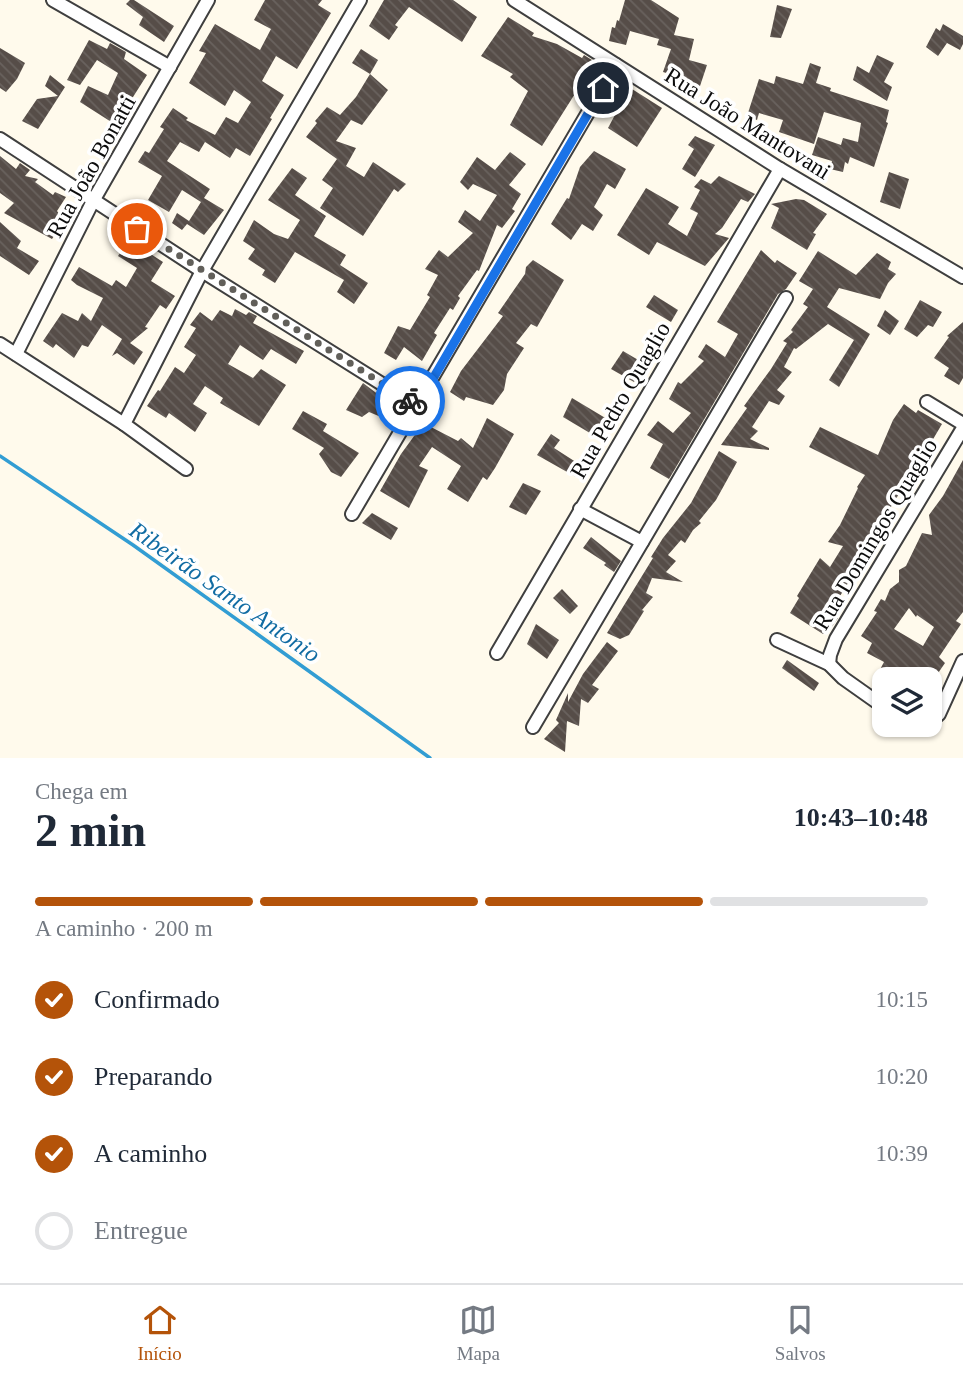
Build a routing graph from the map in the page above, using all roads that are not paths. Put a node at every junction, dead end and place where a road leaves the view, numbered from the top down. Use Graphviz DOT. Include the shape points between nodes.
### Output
graph roads {
  1 [pos="53,0"];
  2 [pos="208,0"];
  3 [pos="359,0"];
  4 [pos="514,0"];
  5 [pos="616,65"];
  6 [pos="170,67"];
  7 [pos="0,139"];
  8 [pos="780,169"];
  9 [pos="93,201"];
  10 [pos="202,271"];
  11 [pos="963,277"];
  12 [pos="786,298"];
  13 [pos="0,344"];
  14 [pos="16,354"];
  15 [pos="927,402"];
  16 [pos="417,406"];
  17 [pos="124,424"];
  18 [pos="963,426"];
  19 [pos="186,469"];
  20 [pos="580,509"];
  21 [pos="352,514"];
  22 [pos="642,542"];
  23 [pos="777,640"];
  24 [pos="497,653"];
  25 [pos="963,661"];
  26 [pos="830,664"];
  27 [pos="872,699"];
  28 [pos="942,708"];
  29 [pos="533,727"];
  1 -- 6 [label="street"];
  2 -- 6 [label="street, Rua João Bonatti"];
  3 -- 10 [label="street"];
  4 -- 5 [label="street, Rua João Mantovani"];
  5 -- 8 [label="street, Rua João Mantovani"];
  5 -- 16 [label="street"];
  6 -- 9 [label="street, Rua João Bonatti"];
  7 -- 9 [label="street"];
  8 -- 11 [label="street, Rua João Mantovani"];
  8 -- 20 [label="street, Rua Pedro Quaglio"];
  9 -- 10 [label="street"];
  9 -- 14 [label="street, Rua João Bonatti"];
  10 -- 16 [label="street"];
  10 -- 17 [label="street"];
  12 -- 22 [label="street"];
  13 -- 14 [label="street"];
  14 -- 17 [label="street"];
  15 -- 18 [label="street"];
  16 -- 21 [label="street"];
  17 -- 19 [label="street"];
  18 -- 26 [label="street, Rua Domingos Quaglio" via="836,639"];
  20 -- 22 [label="street"];
  20 -- 24 [label="street, Rua Pedro Quaglio"];
  22 -- 29 [label="street"];
  23 -- 26 [label="street"];
  25 -- 28 [label="street"];
  26 -- 27 [label="street"];
}
